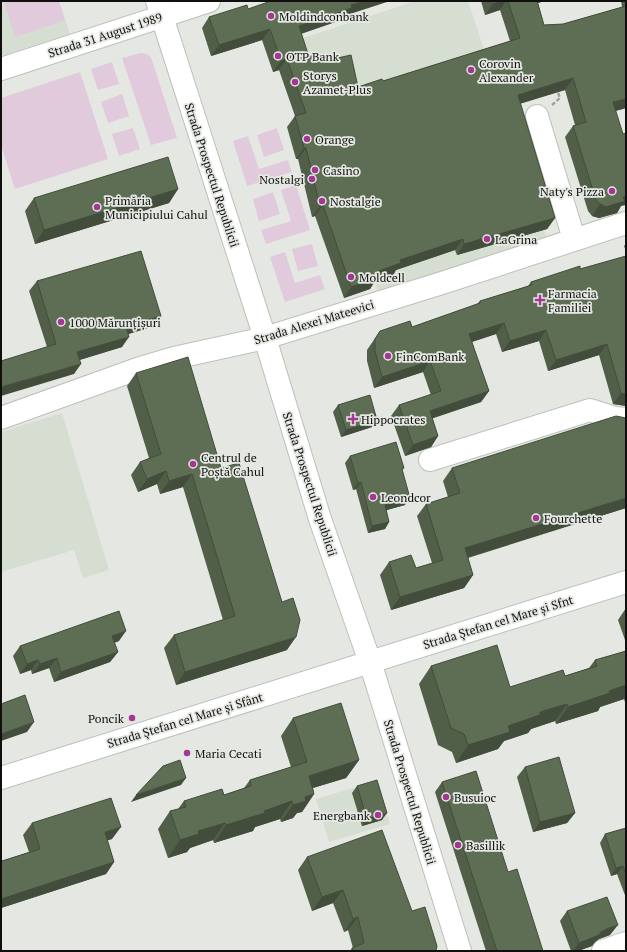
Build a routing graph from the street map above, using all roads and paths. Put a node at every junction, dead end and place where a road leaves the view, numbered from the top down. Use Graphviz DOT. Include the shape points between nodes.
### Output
graph roads {
  1 [pos="209,1"];
  2 [pos="159,9"];
  3 [pos="1,69"];
  4 [pos="555,83"];
  5 [pos="537,116"];
  6 [pos="626,223"];
  7 [pos="574,239"];
  8 [pos="265,338"];
  9 [pos="1,418"];
  10 [pos="626,418"];
  11 [pos="430,460"];
  12 [pos="626,582"];
  13 [pos="370,662"];
  14 [pos="1,778"];
  15 [pos="626,943"];
  16 [pos="460,951"];
  17 [pos="603,951"];
  1 -- 2 [label="main road, Strada 31 August 1989"];
  2 -- 3 [label="main road, Strada 31 August 1989"];
  2 -- 8 [label="main road, Strada Prospectul Republicii"];
  4 -- 5 [label="path" via="560,98"];
  5 -- 7 [label="main road"];
  6 -- 7 [label="main road, Strada Alexei Mateevici"];
  7 -- 8 [label="main road, Strada Alexei Mateevici"];
  8 -- 9 [label="main road, Strada Alexei Mateevici" via="146,366"];
  8 -- 13 [label="main road, Strada Prospectul Republicii" via="320,519"];
  10 -- 11 [label="main road" via="615,418 590,410"];
  12 -- 13 [label="main road, Strada Ștefan cel Mare și Sfnt"];
  13 -- 14 [label="main road, Strada Ștefan cel Mare și Sfânt"];
  13 -- 16 [label="main road, Strada Prospectul Republicii"];
  15 -- 17 [label="main road"];
}
